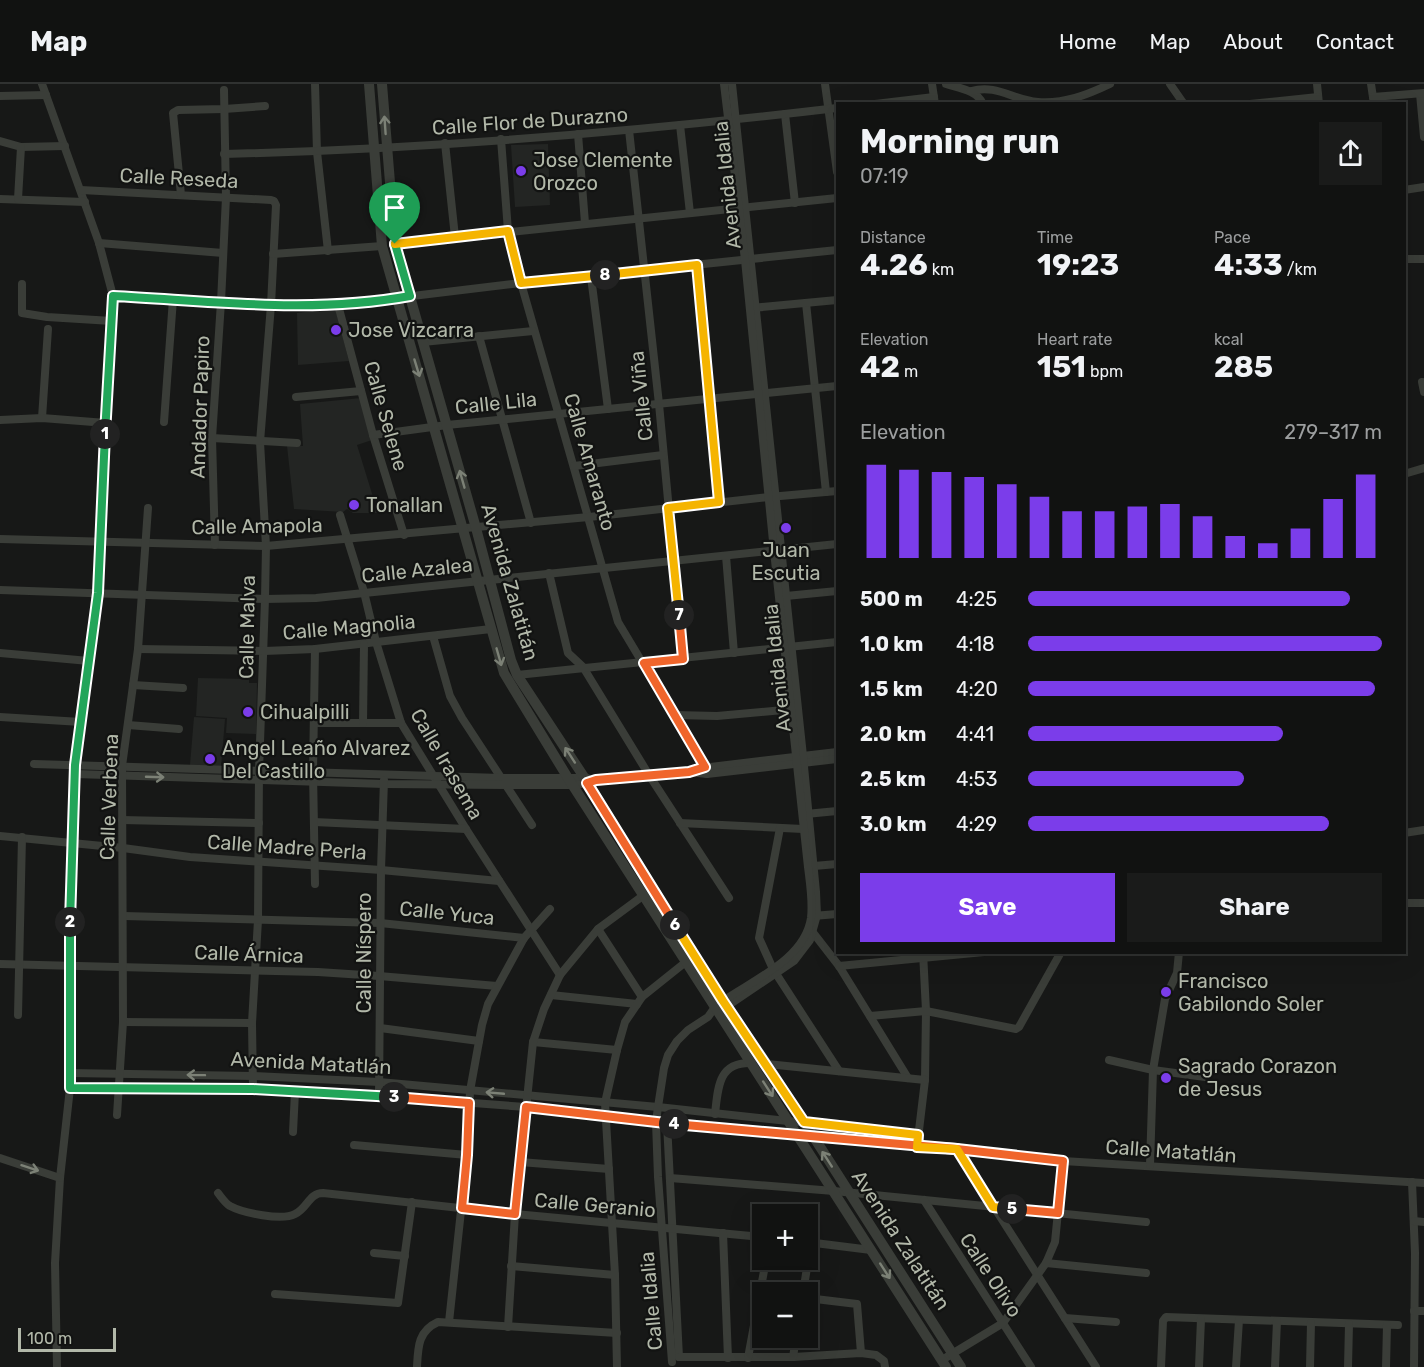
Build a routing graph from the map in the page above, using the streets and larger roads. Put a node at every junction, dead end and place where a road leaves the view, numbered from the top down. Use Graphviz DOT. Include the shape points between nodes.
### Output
graph roads {
  1 [pos="42,84"];
  2 [pos="315,84"];
  3 [pos="369,84"];
  4 [pos="382,84"];
  5 [pos="724,84"];
  6 [pos="732,84"];
  7 [pos="825,84"];
  8 [pos="932,84"];
  9 [pos="946,84"];
  10 [pos="1084,84"];
  11 [pos="1110,84"];
  12 [pos="1170,84"];
  13 [pos="1317,84"];
  14 [pos="1371,84"];
  15 [pos="224,90"];
  16 [pos="970,91"];
  17 [pos="46,94"];
  18 [pos="1089,94"];
  19 [pos="1422,94"];
  20 [pos="0,96"];
  21 [pos="935,100"];
  22 [pos="1318,100"];
  23 [pos="1373,100"];
  24 [pos="899,102"];
  25 [pos="982,102"];
  26 [pos="1183,102"];
  27 [pos="1284,102"];
  28 [pos="265,106"];
  29 [pos="833,108"];
  30 [pos="225,109"];
  31 [pos="785,114"];
  32 [pos="732,119"];
  33 [pos="680,125"];
  34 [pos="629,130"];
  35 [pos="578,134"];
  36 [pos="1424,138"];
  37 [pos="501,139"];
  38 [pos="0,141"];
  39 [pos="445,143"];
  40 [pos="65,146"];
  41 [pos="21,147"];
  42 [pos="373,148"];
  43 [pos="387,148"];
  44 [pos="317,152"];
  45 [pos="224,154"];
  46 [pos="836,156"];
  47 [pos="1424,187"];
  48 [pos="81,190"];
  49 [pos="1406,190"];
  50 [pos="181,195"];
  51 [pos="226,197"];
  52 [pos="836,198"];
  53 [pos="0,199"];
  54 [pos="18,200"];
  55 [pos="274,201"];
  56 [pos="85,202"];
  57 [pos="795,203"];
  58 [pos="743,208"];
  59 [pos="690,213"];
  60 [pos="638,218"];
  61 [pos="585,223"];
  62 [pos="508,231"];
  63 [pos="456,237"];
  64 [pos="99,243"];
  65 [pos="395,244"];
  66 [pos="382,246"];
  67 [pos="836,250"];
  68 [pos="328,251"];
  69 [pos="223,254"];
  70 [pos="273,254"];
  71 [pos="1406,259"];
  72 [pos="1424,259"];
  73 [pos="749,260"];
  74 [pos="697,265"];
  75 [pos="643,271"];
  76 [pos="591,277"];
  77 [pos="521,283"];
  78 [pos="22,284"];
  79 [pos="113,296"];
  80 [pos="410,296"];
  81 [pos="173,299"];
  82 [pos="396,299"];
  83 [pos="836,300"];
  84 [pos="221,302"];
  85 [pos="806,303"];
  86 [pos="271,305"];
  87 [pos="338,305"];
  88 [pos="754,308"];
  89 [pos="112,321"];
  90 [pos="48,328"];
  91 [pos="533,331"];
  92 [pos="479,336"];
  93 [pos="423,342"];
  94 [pos="1422,382"];
  95 [pos="836,386"];
  96 [pos="815,388"];
  97 [pos="361,391"];
  98 [pos="1424,392"];
  99 [pos="762,393"];
  100 [pos="296,397"];
  101 [pos="711,398"];
  102 [pos="659,404"];
  103 [pos="608,409"];
  104 [pos="559,414"];
  105 [pos="42,418"];
  106 [pos="502,419"];
  107 [pos="0,420"];
  108 [pos="164,422"];
  109 [pos="106,423"];
  110 [pos="447,425"];
  111 [pos="435,427"];
  112 [pos="373,435"];
  113 [pos="212,438"];
  114 [pos="260,442"];
  115 [pos="297,443"];
  116 [pos="663,455"];
  117 [pos="574,466"];
  118 [pos="1424,468"];
  119 [pos="1406,473"];
  120 [pos="836,491"];
  121 [pos="826,492"];
  122 [pos="772,497"];
  123 [pos="719,502"];
  124 [pos="148,508"];
  125 [pos="668,508"];
  126 [pos="340,515"];
  127 [pos="589,518"];
  128 [pos="531,523"];
  129 [pos="476,528"];
  130 [pos="463,529"];
  131 [pos="404,535"];
  132 [pos="0,538"];
  133 [pos="347,540"];
  134 [pos="101,542"];
  135 [pos="146,543"];
  136 [pos="836,544"];
  137 [pos="215,545"];
  138 [pos="266,546"];
  139 [pos="778,550"];
  140 [pos="726,556"];
  141 [pos="674,561"];
  142 [pos="604,568"];
  143 [pos="549,573"];
  144 [pos="483,580"];
  145 [pos="0,590"];
  146 [pos="836,591"];
  147 [pos="364,592"];
  148 [pos="98,593"];
  149 [pos="143,595"];
  150 [pos="786,596"];
  151 [pos="265,599"];
  152 [pos="491,629"];
  153 [pos="433,636"];
  154 [pos="376,642"];
  155 [pos="836,642"];
  156 [pos="364,644"];
  157 [pos="788,647"];
  158 [pos="138,649"];
  159 [pos="315,649"];
  160 [pos="264,651"];
  161 [pos="0,653"];
  162 [pos="568,653"];
  163 [pos="734,653"];
  164 [pos="683,659"];
  165 [pos="89,661"];
  166 [pos="644,663"];
  167 [pos="583,667"];
  168 [pos="566,669"];
  169 [pos="518,675"];
  170 [pos="134,685"];
  171 [pos="183,688"];
  172 [pos="794,709"];
  173 [pos="675,716"];
  174 [pos="0,717"];
  175 [pos="81,722"];
  176 [pos="314,723"];
  177 [pos="363,723"];
  178 [pos="401,723"];
  179 [pos="128,725"];
  180 [pos="179,729"];
  181 [pos="836,752"];
  182 [pos="836,759"];
  183 [pos="799,760"];
  184 [pos="34,764"];
  185 [pos="75,765"];
  186 [pos="122,766"];
  187 [pos="706,770"];
  188 [pos="259,771"];
  189 [pos="313,772"];
  190 [pos="75,774"];
  191 [pos="385,774"];
  192 [pos="432,775"];
  193 [pos="649,775"];
  194 [pos="122,776"];
  195 [pos="589,780"];
  196 [pos="259,781"];
  197 [pos="503,781"];
  198 [pos="570,781"];
  199 [pos="313,782"];
  200 [pos="384,784"];
  201 [pos="438,784"];
  202 [pos="836,811"];
  203 [pos="805,814"];
  204 [pos="122,820"];
  205 [pos="314,822"];
  206 [pos="259,823"];
  207 [pos="680,823"];
  208 [pos="383,825"];
  209 [pos="532,825"];
  210 [pos="780,828"];
  211 [pos="466,829"];
  212 [pos="803,829"];
  213 [pos="1424,830"];
  214 [pos="1406,833"];
  215 [pos="0,836"];
  216 [pos="22,837"];
  217 [pos="72,844"];
  218 [pos="123,848"];
  219 [pos="258,863"];
  220 [pos="836,864"];
  221 [pos="814,866"];
  222 [pos="315,867"];
  223 [pos="381,870"];
  224 [pos="500,881"];
  225 [pos="315,884"];
  226 [pos="644,895"];
  227 [pos="729,898"];
  228 [pos="1407,903"];
  229 [pos="1424,903"];
  230 [pos="550,909"];
  231 [pos="836,914"];
  232 [pos="124,916"];
  233 [pos="814,916"];
  234 [pos="258,920"];
  235 [pos="380,923"];
  236 [pos="598,929"];
  237 [pos="531,930"];
  238 [pos="811,930"];
  239 [pos="524,938"];
  240 [pos="943,954"];
  241 [pos="1059,954"];
  242 [pos="1179,954"];
  243 [pos="923,955"];
  244 [pos="687,961"];
  245 [pos="0,964"];
  246 [pos="19,964"];
  247 [pos="69,965"];
  248 [pos="839,966"];
  249 [pos="123,967"];
  250 [pos="255,972"];
  251 [pos="775,972"];
  252 [pos="561,975"];
  253 [pos="379,976"];
  254 [pos="497,986"];
  255 [pos="551,995"];
  256 [pos="639,1001"];
  257 [pos="721,1007"];
  258 [pos="927,1011"];
  259 [pos="18,1015"];
  260 [pos="870,1016"];
  261 [pos="123,1022"];
  262 [pos="252,1023"];
  263 [pos="380,1028"];
  264 [pos="479,1041"];
  265 [pos="533,1042"];
  266 [pos="616,1050"];
  267 [pos="1109,1060"];
  268 [pos="751,1063"];
  269 [pos="767,1064"];
  270 [pos="1153,1070"];
  271 [pos="839,1071"];
  272 [pos="70,1072"];
  273 [pos="120,1074"];
  274 [pos="253,1076"];
  275 [pos="1205,1077"];
  276 [pos="908,1078"];
  277 [pos="926,1080"];
  278 [pos="379,1082"];
  279 [pos="70,1088"];
  280 [pos="119,1088"];
  281 [pos="253,1089"];
  282 [pos="470,1091"];
  283 [pos="295,1092"];
  284 [pos="379,1096"];
  285 [pos="527,1096"];
  286 [pos="469,1103"];
  287 [pos="605,1103"];
  288 [pos="526,1107"];
  289 [pos="658,1107"];
  290 [pos="716,1114"];
  291 [pos="117,1115"];
  292 [pos="605,1116"];
  293 [pos="789,1121"];
  294 [pos="656,1122"];
  295 [pos="804,1122"];
  296 [pos="667,1123"];
  297 [pos="293,1132"];
  298 [pos="797,1134"];
  299 [pos="918,1135"];
  300 [pos="813,1136"];
  301 [pos="354,1145"];
  302 [pos="917,1147"];
  303 [pos="957,1149"];
  304 [pos="467,1155"];
  305 [pos="0,1158"];
  306 [pos="1063,1161"];
  307 [pos="520,1162"];
  308 [pos="1150,1165"];
  309 [pos="609,1169"];
  310 [pos="60,1178"];
  311 [pos="670,1178"];
  312 [pos="1412,1182"];
  313 [pos="1424,1183"];
  314 [pos="834,1191"];
  315 [pos="218,1193"];
  316 [pos="849,1193"];
  317 [pos="924,1200"];
  318 [pos="412,1202"];
  319 [pos="993,1207"];
  320 [pos="462,1208"];
  321 [pos="1058,1213"];
  322 [pos="515,1214"];
  323 [pos="1413,1221"];
  324 [pos="613,1222"];
  325 [pos="1146,1222"];
  326 [pos="1424,1222"];
  327 [pos="662,1227"];
  328 [pos="672,1228"];
  329 [pos="723,1233"];
  330 [pos="752,1236"];
  331 [pos="818,1243"];
  332 [pos="871,1250"];
  333 [pos="374,1253"];
  334 [pos="405,1256"];
  335 [pos="1046,1263"];
  336 [pos="511,1266"];
  337 [pos="764,1270"];
  338 [pos="1146,1273"];
  339 [pos="615,1275"];
  340 [pos="1038,1276"];
  341 [pos="275,1294"];
  342 [pos="818,1299"];
  343 [pos="1414,1311"];
  344 [pos="1424,1311"];
  345 [pos="1065,1318"];
  346 [pos="1201,1318"];
  347 [pos="1239,1320"];
  348 [pos="1277,1321"];
  349 [pos="449,1322"];
  350 [pos="1116,1322"];
  351 [pos="1002,1323"];
  352 [pos="1311,1323"];
  353 [pos="1349,1324"];
  354 [pos="1387,1325"];
  355 [pos="1398,1325"];
  356 [pos="508,1327"];
  357 [pos="617,1333"];
  358 [pos="794,1348"];
  359 [pos="861,1353"];
  360 [pos="952,1353"];
  361 [pos="793,1357"];
  362 [pos="728,1358"];
  363 [pos="748,1358"];
  364 [pos="674,1362"];
  365 [pos="708,1363"];
  366 [pos="944,1363"];
  367 [pos="57,1367"];
  368 [pos="417,1367"];
  369 [pos="617,1367"];
  370 [pos="885,1367"];
  371 [pos="961,1367"];
  372 [pos="1031,1367"];
  373 [pos="1096,1367"];
  374 [pos="1161,1367"];
  375 [pos="1199,1367"];
  376 [pos="1236,1367"];
  377 [pos="1275,1367"];
  378 [pos="1310,1367"];
  379 [pos="1348,1367"];
  380 [pos="1386,1367"];
  381 [pos="1413,1367"];
  1 -- 17 [label="street"];
  2 -- 44 [label="street"];
  3 -- 42 [label="street, Avenida Zalatitán"];
  43 -- 4 [label="street, Avenida Zalatitán, one-way"];
  5 -- 32 [label="street, Avenida Idalia"];
  6 -- 32 [label="street, Avenida Idalia"];
  7 -- 29 [label="street"];
  8 -- 21 [label="street"];
  9 -- 16 [label="street"];
  10 -- 18 [label="street"];
  11 -- 18 [label="street"];
  12 -- 26 [label="street"];
  13 -- 22 [label="street"];
  14 -- 23 [label="street"];
  15 -- 30 [label="street, Andador Papiro"];
  16 -- 18 [label="street" via="988,86 1037,102 1062,102"];
  16 -- 25 [label="street"];
  17 -- 20 [label="street"];
  17 -- 40 [label="street"];
  19 -- 23 [label="street"];
  19 -- 36 [label="street"];
  21 -- 24 [label="street"];
  22 -- 27 [label="street"];
  28 -- 30 [label="street"];
  29 -- 31 [label="street, Calle Flor de Durazno"];
  29 -- 46 [label="street"];
  30 -- 45 [label="street, Andador Papiro"];
  30 -- 50 [label="street" via="173,112"];
  31 -- 32 [label="street, Calle Flor de Durazno"];
  31 -- 57 [label="street"];
  32 -- 33 [label="street, Calle Flor de Durazno"];
  32 -- 58 [label="street, Avenida Idalia"];
  33 -- 34 [label="street, Calle Flor de Durazno"];
  33 -- 59 [label="street"];
  34 -- 35 [label="street, Calle Flor de Durazno"];
  34 -- 60 [label="street, Calle Viña"];
  35 -- 37 [label="street, Calle Flor de Durazno"];
  35 -- 61 [label="street"];
  37 -- 39 [label="street, Calle Flor de Durazno"];
  37 -- 62 [label="street, Calle Amaranto"];
  38 -- 41 [label="street"];
  39 -- 43 [label="street, Calle Flor de Durazno"];
  39 -- 63 [label="street"];
  40 -- 41 [label="street"];
  40 -- 48 [label="street"];
  41 -- 54 [label="street"];
  42 -- 43 [label="street, Calle Flor de Durazno"];
  42 -- 44 [label="street, Calle Flor de Durazno"];
  42 -- 66 [label="street, Avenida Zalatitán"];
  43 -- 65 [label="street, Avenida Zalatitán"];
  44 -- 45 [label="street, Calle Flor de Durazno"];
  44 -- 68 [label="street"];
  45 -- 51 [label="street, Andador Papiro"];
  47 -- 49 [label="street"];
  48 -- 50 [label="street, Calle Reseda"];
  48 -- 56 [label="street"];
  50 -- 51 [label="street, Calle Reseda"];
  51 -- 55 [label="street, Calle Reseda"];
  51 -- 69 [label="street, Andador Papiro"];
  52 -- 57 [label="street"];
  53 -- 54 [label="street"];
  54 -- 56 [label="street"];
  55 -- 70 [label="street, Calle Malva"];
  56 -- 64 [label="street"];
  57 -- 58 [label="street"];
  58 -- 59 [label="street"];
  58 -- 73 [label="street, Avenida Idalia"];
  59 -- 60 [label="street"];
  60 -- 61 [label="street"];
  60 -- 75 [label="street, Calle Viña"];
  61 -- 62 [label="street"];
  62 -- 63 [label="street"];
  62 -- 77 [label="street, Calle Amaranto"];
  63 -- 65 [label="street"];
  64 -- 69 [label="street"];
  64 -- 79 [label="street"];
  65 -- 80 [label="street, Avenida Zalatitán"];
  66 -- 68 [label="street"];
  66 -- 82 [label="street, Avenida Zalatitán"];
  67 -- 73 [label="street"];
  68 -- 70 [label="street"];
  69 -- 84 [label="street, Andador Papiro"];
  70 -- 86 [label="street, Calle Malva"];
  71 -- 72 [label="street"];
  73 -- 74 [label="street"];
  73 -- 88 [label="street, Avenida Idalia"];
  74 -- 75 [label="street"];
  74 -- 101 [label="street"];
  75 -- 76 [label="street"];
  75 -- 102 [label="street, Calle Viña"];
  76 -- 77 [label="street"];
  76 -- 103 [label="street"];
  77 -- 80 [label="street"];
  77 -- 91 [label="street, Calle Amaranto"];
  78 -- 89 [label="street" via="22,313"];
  79 -- 81 [label="street"];
  79 -- 89 [label="street"];
  80 -- 82 [label="street"];
  80 -- 93 [label="street, Avenida Zalatitán"];
  81 -- 84 [label="street"];
  81 -- 108 [label="street"];
  82 -- 87 [label="street"];
  82 -- 111 [label="street, Avenida Zalatitán, one-way"];
  83 -- 85 [label="street"];
  84 -- 86 [label="street"];
  84 -- 113 [label="street, Andador Papiro"];
  85 -- 88 [label="street"];
  85 -- 96 [label="street"];
  86 -- 87 [label="street"];
  86 -- 114 [label="street, Calle Malva"];
  87 -- 97 [label="street, Calle Selene"];
  88 -- 99 [label="street, Avenida Idalia"];
  89 -- 109 [label="street"];
  90 -- 105 [label="street"];
  91 -- 92 [label="street"];
  91 -- 104 [label="street, Calle Amaranto"];
  92 -- 93 [label="street"];
  92 -- 106 [label="street"];
  93 -- 110 [label="street, Avenida Zalatitán"];
  94 -- 98 [label="street"];
  95 -- 96 [label="street, Calle Lila"];
  96 -- 99 [label="street, Calle Lila"];
  96 -- 121 [label="street"];
  97 -- 100 [label="street"];
  97 -- 112 [label="street, Calle Selene"];
  99 -- 101 [label="street, Calle Lila"];
  99 -- 122 [label="street, Avenida Idalia"];
  101 -- 102 [label="street, Calle Lila"];
  101 -- 123 [label="street"];
  102 -- 103 [label="street, Calle Lila"];
  102 -- 116 [label="street, Calle Viña"];
  103 -- 104 [label="street, Calle Lila"];
  104 -- 106 [label="street, Calle Lila"];
  104 -- 117 [label="street, Calle Amaranto"];
  105 -- 107 [label="street"];
  105 -- 109 [label="street"];
  106 -- 110 [label="street, Calle Lila"];
  106 -- 128 [label="street"];
  109 -- 134 [label="street"];
  110 -- 111 [label="street, Calle Lila"];
  129 -- 110 [label="street, Avenida Zalatitán, one-way"];
  111 -- 112 [label="street, Calle Lila"];
  111 -- 130 [label="street, Avenida Zalatitán"];
  112 -- 131 [label="street, Calle Selene"];
  113 -- 114 [label="street"];
  113 -- 137 [label="street, Andador Papiro"];
  114 -- 115 [label="street"];
  114 -- 138 [label="street, Calle Malva"];
  116 -- 117 [label="street"];
  116 -- 125 [label="street, Calle Viña"];
  117 -- 127 [label="street, Calle Amaranto"];
  118 -- 119 [label="street"];
  120 -- 121 [label="street, Calle Amapola"];
  121 -- 122 [label="street, Calle Amapola"];
  122 -- 123 [label="street, Calle Amapola"];
  122 -- 139 [label="street, Avenida Idalia"];
  123 -- 125 [label="street, Calle Amapola"];
  124 -- 135 [label="street, Calle Verbena"];
  125 -- 127 [label="street, Calle Amapola"];
  125 -- 141 [label="street, Calle Viña"];
  126 -- 133 [label="street, Calle Irasema"];
  127 -- 128 [label="street, Calle Amapola"];
  127 -- 142 [label="street, Calle Amaranto"];
  128 -- 129 [label="street, Calle Amapola"];
  129 -- 130 [label="street, Calle Amapola"];
  129 -- 144 [label="street, Avenida Zalatitán"];
  130 -- 131 [label="street, Calle Amapola"];
  130 -- 144 [label="street, Avenida Zalatitán"];
  131 -- 133 [label="street, Calle Amapola"];
  132 -- 134 [label="street, Calle Amapola"];
  133 -- 138 [label="street, Calle Amapola"];
  133 -- 147 [label="street, Calle Irasema"];
  134 -- 135 [label="street, Calle Amapola"];
  134 -- 148 [label="street"];
  135 -- 137 [label="street, Calle Amapola"];
  135 -- 149 [label="street, Calle Verbena"];
  136 -- 139 [label="street, Calle Azalea"];
  137 -- 138 [label="street, Calle Amapola"];
  138 -- 151 [label="street, Calle Malva"];
  139 -- 140 [label="street, Calle Azalea"];
  139 -- 150 [label="street, Avenida Idalia"];
  139 -- 157 [label="street, Avenida Idalia"];
  140 -- 141 [label="street, Calle Azalea"];
  140 -- 163 [label="street"];
  141 -- 142 [label="street, Calle Azalea"];
  141 -- 164 [label="street, Calle Viña"];
  142 -- 143 [label="street, Calle Azalea"];
  142 -- 166 [label="street, Calle Amaranto" via="618,622"];
  143 -- 144 [label="street, Calle Azalea"];
  143 -- 162 [label="street"];
  144 -- 147 [label="street, Calle Azalea"];
  144 -- 152 [label="street, Avenida Zalatitán"];
  144 -- 169 [label="street, Avenida Zalatitán"];
  145 -- 148 [label="street, Calle Azalea"];
  146 -- 150 [label="street"];
  147 -- 151 [label="street, Calle Azalea"];
  147 -- 154 [label="street, Calle Irasema"];
  148 -- 149 [label="street, Calle Azalea"];
  148 -- 165 [label="street"];
  149 -- 151 [label="street, Calle Azalea"];
  149 -- 158 [label="street, Calle Verbena"];
  150 -- 157 [label="street, Avenida Idalia"];
  151 -- 160 [label="street, Calle Malva"];
  152 -- 153 [label="street, Calle Magnolia"];
  152 -- 198 [label="street, Avenida Zalatitán, one-way" via="510,685"];
  153 -- 154 [label="street, Calle Magnolia"];
  153 -- 197 [label="street" via="450,696"];
  154 -- 156 [label="street, Calle Magnolia"];
  154 -- 178 [label="street, Calle Irasema"];
  155 -- 157 [label="street"];
  156 -- 159 [label="street, Calle Magnolia"];
  156 -- 177 [label="street"];
  157 -- 163 [label="street"];
  157 -- 172 [label="street, Avenida Idalia"];
  158 -- 160 [label="street, Calle Magnolia"];
  158 -- 170 [label="street, Calle Verbena"];
  159 -- 160 [label="street, Calle Magnolia"];
  159 -- 176 [label="street"];
  160 -- 188 [label="street, Calle Malva"];
  161 -- 165 [label="street"];
  162 -- 167 [label="street"];
  162 -- 168 [label="street"];
  163 -- 164 [label="street"];
  164 -- 166 [label="street"];
  165 -- 175 [label="street"];
  166 -- 167 [label="street"];
  166 -- 173 [label="street, Calle Amaranto"];
  167 -- 168 [label="street"];
  167 -- 193 [label="street"];
  168 -- 169 [label="street"];
  195 -- 169 [label="street, Avenida Zalatitán, one-way"];
  170 -- 171 [label="street"];
  170 -- 179 [label="street, Calle Verbena"];
  172 -- 173 [label="street"];
  172 -- 183 [label="street, Avenida Idalia"];
  173 -- 187 [label="street, Calle Amaranto"];
  174 -- 175 [label="street"];
  175 -- 185 [label="street"];
  176 -- 177 [label="street"];
  176 -- 189 [label="street"];
  177 -- 178 [label="street"];
  178 -- 192 [label="street, Calle Irasema"];
  179 -- 180 [label="street"];
  179 -- 186 [label="street, Calle Verbena"];
  181 -- 183 [label="street"];
  182 -- 183 [label="street"];
  183 -- 187 [label="street"];
  183 -- 203 [label="street, Avenida Idalia"];
  184 -- 185 [label="street"];
  185 -- 186 [label="street"];
  185 -- 190 [label="street"];
  186 -- 188 [label="street"];
  186 -- 194 [label="street, Calle Verbena"];
  187 -- 193 [label="street"];
  188 -- 189 [label="street"];
  188 -- 196 [label="street, Calle Malva"];
  189 -- 191 [label="street"];
  189 -- 199 [label="street"];
  190 -- 194 [label="street"];
  190 -- 217 [label="street"];
  191 -- 192 [label="street"];
  191 -- 200 [label="street, Calle Níspero"];
  192 -- 197 [label="street"];
  192 -- 201 [label="street, Calle Irasema"];
  193 -- 195 [label="street"];
  193 -- 207 [label="street"];
  194 -- 196 [label="street, one-way"];
  194 -- 204 [label="street, Calle Verbena"];
  195 -- 198 [label="street"];
  195 -- 257 [label="street, Avenida Zalatitán"];
  196 -- 199 [label="street"];
  196 -- 206 [label="street, Calle Malva"];
  197 -- 198 [label="street"];
  197 -- 201 [label="street"];
  197 -- 209 [label="street"];
  198 -- 226 [label="street, Avenida Zalatitán"];
  199 -- 200 [label="street"];
  199 -- 205 [label="street"];
  200 -- 201 [label="street"];
  200 -- 208 [label="street, Calle Níspero"];
  201 -- 211 [label="street, Calle Irasema"];
  202 -- 203 [label="street"];
  203 -- 212 [label="street, Avenida Idalia"];
  203 -- 221 [label="street, Avenida Idalia"];
  204 -- 206 [label="street"];
  204 -- 218 [label="street, Calle Verbena"];
  205 -- 208 [label="street"];
  205 -- 222 [label="street"];
  206 -- 219 [label="street, Calle Malva"];
  207 -- 210 [label="street"];
  207 -- 227 [label="street"];
  208 -- 211 [label="street"];
  208 -- 223 [label="street, Calle Níspero"];
  210 -- 212 [label="street"];
  210 -- 251 [label="street" via="759,938"];
  211 -- 224 [label="street, Calle Irasema"];
  212 -- 233 [label="street, Avenida Idalia"];
  213 -- 214 [label="street"];
  215 -- 216 [label="street, Calle Madre Perla"];
  216 -- 217 [label="street, Calle Madre Perla"];
  216 -- 246 [label="street"];
  217 -- 218 [label="street, Calle Madre Perla"];
  217 -- 247 [label="street"];
  218 -- 219 [label="street, Calle Madre Perla"];
  218 -- 232 [label="street, Calle Verbena"];
  219 -- 222 [label="street, Calle Madre Perla"];
  219 -- 234 [label="street, Calle Malva"];
  220 -- 221 [label="street"];
  221 -- 233 [label="street, Avenida Idalia"];
  222 -- 223 [label="street, Calle Madre Perla"];
  222 -- 225 [label="street"];
  223 -- 224 [label="street, Calle Madre Perla"];
  223 -- 235 [label="street, Calle Níspero"];
  224 -- 237 [label="street, Calle Irasema"];
  226 -- 236 [label="street"];
  226 -- 244 [label="street, Avenida Zalatitán"];
  228 -- 229 [label="street"];
  230 -- 237 [label="street"];
  231 -- 233 [label="street"];
  232 -- 234 [label="street, Calle Yuca"];
  232 -- 249 [label="street, Calle Verbena"];
  233 -- 238 [label="street, Avenida Idalia"];
  234 -- 235 [label="street, Calle Yuca"];
  234 -- 250 [label="street, Calle Malva"];
  235 -- 239 [label="street, Calle Yuca"];
  235 -- 253 [label="street, Calle Níspero"];
  236 -- 252 [label="street"];
  236 -- 256 [label="street"];
  237 -- 239 [label="street"];
  237 -- 252 [label="street, Calle Irasema"];
  238 -- 248 [label="street"];
  238 -- 251 [label="street, Avenida Idalia" via="798,956"];
  239 -- 254 [label="street"];
  240 -- 243 [label="street"];
  241 -- 258 [label="street" via="1016,1029"];
  242 -- 270 [label="street" via="1177,973 1165,999"];
  243 -- 248 [label="street"];
  243 -- 258 [label="street"];
  244 -- 256 [label="street"];
  244 -- 257 [label="street, Avenida Zalatitán"];
  245 -- 246 [label="street, Calle Árnica"];
  246 -- 247 [label="street, Calle Árnica"];
  246 -- 259 [label="street"];
  247 -- 249 [label="street, Calle Árnica"];
  247 -- 272 [label="street"];
  248 -- 260 [label="street"];
  249 -- 250 [label="street, Calle Árnica"];
  249 -- 261 [label="street, Calle Verbena"];
  250 -- 253 [label="street, Calle Árnica"];
  250 -- 262 [label="street, Calle Malva"];
  251 -- 257 [label="street, Avenida Idalia"];
  251 -- 271 [label="street"];
  252 -- 255 [label="street"];
  253 -- 254 [label="street, Calle Árnica"];
  253 -- 263 [label="street, Calle Níspero"];
  254 -- 264 [label="street"];
  255 -- 256 [label="street"];
  255 -- 265 [label="street"];
  256 -- 266 [label="street" via="625,1022"];
  257 -- 268 [label="street, Avenida Zalatitán"];
  257 -- 269 [label="street, Avenida Zalatitán"];
  257 -- 289 [label="street, Calle Idalia" via="688,1030 668,1055"];
  258 -- 260 [label="street"];
  258 -- 277 [label="street"];
  260 -- 276 [label="street"];
  261 -- 262 [label="street"];
  261 -- 273 [label="street, Calle Verbena"];
  262 -- 274 [label="street, Calle Malva"];
  263 -- 264 [label="street"];
  263 -- 278 [label="street, Calle Níspero"];
  264 -- 282 [label="street"];
  265 -- 266 [label="street"];
  265 -- 285 [label="street"];
  266 -- 287 [label="street"];
  267 -- 270 [label="street"];
  268 -- 290 [label="street" via="742,1062 723,1075"];
  268 -- 293 [label="street, Avenida Zalatitán, one-way"];
  269 -- 271 [label="street"];
  269 -- 295 [label="street, Avenida Zalatitán"];
  270 -- 275 [label="street"];
  270 -- 308 [label="street"];
  271 -- 276 [label="street"];
  272 -- 273 [label="street, Avenida Matatlán"];
  272 -- 279 [label="street"];
  274 -- 273 [label="street, Avenida Matatlán, one-way"];
  273 -- 280 [label="street, Calle Verbena"];
  274 -- 278 [label="street, Avenida Matatlán"];
  274 -- 281 [label="street, Calle Malva"];
  276 -- 277 [label="street"];
  277 -- 299 [label="street"];
  278 -- 282 [label="street, Avenida Matatlán"];
  278 -- 284 [label="street, Calle Níspero"];
  279 -- 280 [label="street, Avenida Matatlán"];
  279 -- 310 [label="street"];
  280 -- 281 [label="street, Avenida Matatlán"];
  280 -- 291 [label="street, Calle Verbena"];
  281 -- 283 [label="street, Avenida Matatlán"];
  285 -- 282 [label="street, Avenida Matatlán, one-way"];
  282 -- 286 [label="street"];
  283 -- 284 [label="street, Avenida Matatlán"];
  283 -- 297 [label="street"];
  284 -- 286 [label="street, Avenida Matatlán"];
  285 -- 287 [label="street, Avenida Matatlán"];
  285 -- 288 [label="street"];
  286 -- 288 [label="street, Avenida Matatlán"];
  286 -- 304 [label="street"];
  287 -- 289 [label="street, Avenida Matatlán"];
  287 -- 292 [label="street"];
  288 -- 292 [label="street, Avenida Matatlán"];
  288 -- 307 [label="street"];
  289 -- 290 [label="street"];
  289 -- 294 [label="street, Calle Idalia"];
  290 -- 293 [label="street"];
  292 -- 294 [label="street, Avenida Matatlán"];
  292 -- 309 [label="street"];
  293 -- 295 [label="street"];
  293 -- 298 [label="street, Avenida Zalatitán"];
  294 -- 296 [label="street, Calle Matatlán"];
  294 -- 327 [label="street, Calle Idalia"];
  295 -- 299 [label="street"];
  295 -- 300 [label="street, Avenida Zalatitán"];
  296 -- 298 [label="street, Calle Matatlán"];
  296 -- 311 [label="street, Calle Idalia"];
  298 -- 300 [label="street, Calle Matatlán"];
  298 -- 314 [label="street, Avenida Zalatitán"];
  299 -- 302 [label="street"];
  300 -- 302 [label="street, Calle Matatlán"];
  316 -- 300 [label="street, Avenida Zalatitán, one-way"];
  301 -- 304 [label="street"];
  302 -- 303 [label="street, Calle Matatlán"];
  303 -- 306 [label="street, Calle Matatlán"];
  303 -- 319 [label="street"];
  304 -- 320 [label="street"];
  305 -- 310 [label="street, one-way"];
  306 -- 308 [label="street, Calle Matatlán"];
  306 -- 321 [label="street"];
  307 -- 309 [label="street"];
  307 -- 322 [label="street"];
  308 -- 312 [label="street, Calle Matatlán"];
  309 -- 324 [label="street"];
  310 -- 367 [label="street" via="55,1263"];
  311 -- 314 [label="street"];
  311 -- 328 [label="street, Calle Idalia"];
  312 -- 313 [label="street, Calle Matatlán"];
  312 -- 323 [label="street"];
  314 -- 316 [label="street"];
  314 -- 332 [label="street, Avenida Zalatitán"];
  315 -- 318 [label="street, Calle Geranio" via="234,1208 265,1215 296,1214 317,1193"];
  316 -- 317 [label="street"];
  316 -- 360 [label="street, Avenida Zalatitán"];
  317 -- 319 [label="street"];
  317 -- 351 [label="street, Calle Olivo"];
  318 -- 320 [label="street, Calle Geranio"];
  318 -- 334 [label="street"];
  319 -- 321 [label="street"];
  319 -- 340 [label="street"];
  320 -- 322 [label="street, Calle Geranio"];
  320 -- 349 [label="street"];
  321 -- 325 [label="street"];
  321 -- 335 [label="street" via="1055,1242"];
  322 -- 324 [label="street, Calle Geranio"];
  322 -- 336 [label="street"];
  323 -- 326 [label="street"];
  323 -- 343 [label="street"];
  324 -- 327 [label="street, Calle Geranio"];
  324 -- 339 [label="street"];
  327 -- 328 [label="street, Calle Geranio"];
  327 -- 364 [label="street, Calle Idalia"];
  328 -- 329 [label="street, Calle Geranio"];
  328 -- 364 [label="street, Calle Idalia"];
  329 -- 330 [label="street, Calle Geranio"];
  329 -- 362 [label="street"];
  331 -- 332 [label="street"];
  332 -- 366 [label="street, Avenida Zalatitán, one-way"];
  333 -- 334 [label="street"];
  334 -- 341 [label="street" via="398,1303"];
  335 -- 338 [label="street"];
  335 -- 340 [label="street"];
  336 -- 339 [label="street"];
  336 -- 356 [label="street"];
  337 -- 363 [label="street"];
  339 -- 357 [label="street"];
  340 -- 345 [label="street"];
  340 -- 351 [label="street"];
  342 -- 359 [label="street" via="857,1304"];
  343 -- 344 [label="street"];
  343 -- 381 [label="street"];
  345 -- 350 [label="street"];
  345 -- 373 [label="street"];
  346 -- 347 [label="street"];
  346 -- 374 [label="street" via="1164,1318"];
  346 -- 375 [label="street"];
  347 -- 348 [label="street"];
  347 -- 376 [label="street"];
  348 -- 352 [label="street"];
  348 -- 377 [label="street"];
  349 -- 356 [label="street"];
  349 -- 368 [label="street" via="438,1322 426,1329"];
  351 -- 360 [label="street"];
  351 -- 372 [label="street, Calle Olivo"];
  352 -- 353 [label="street"];
  352 -- 378 [label="street"];
  353 -- 354 [label="street"];
  353 -- 379 [label="street"];
  354 -- 355 [label="street"];
  354 -- 380 [label="street"];
  356 -- 357 [label="street"];
  357 -- 369 [label="street"];
  358 -- 361 [label="street"];
  359 -- 361 [label="street"];
  359 -- 370 [label="street" via="876,1355"];
  360 -- 366 [label="street"];
  360 -- 371 [label="street, Avenida Zalatitán"];
  361 -- 363 [label="street"];
  362 -- 363 [label="street"];
  362 -- 365 [label="street"];
  364 -- 365 [label="street"];
}
